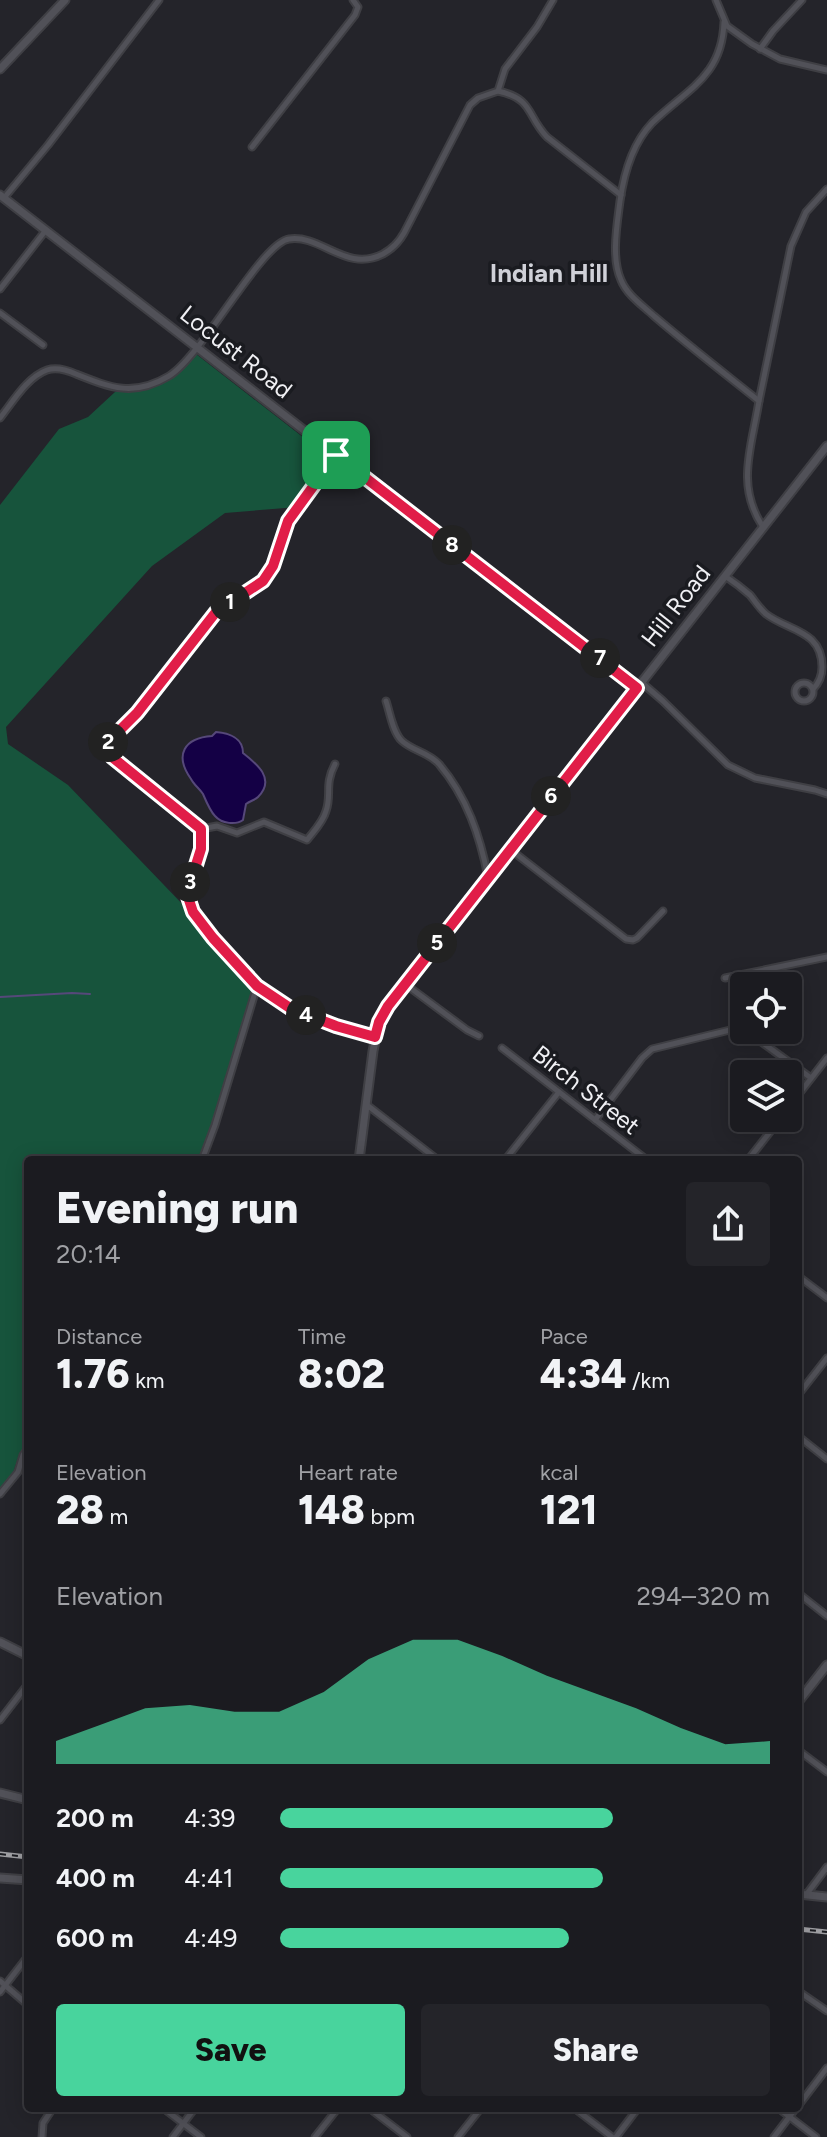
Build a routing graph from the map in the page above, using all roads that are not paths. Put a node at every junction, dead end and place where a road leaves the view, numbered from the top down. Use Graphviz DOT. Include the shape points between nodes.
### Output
graph roads {
  1 [pos="65,0"];
  2 [pos="159,0"];
  3 [pos="353,0"];
  4 [pos="553,0"];
  5 [pos="716,0"];
  6 [pos="802,0"];
  7 [pos="724,22"];
  8 [pos="760,49"];
  9 [pos="0,69"];
  10 [pos="827,70"];
  11 [pos="498,91"];
  12 [pos="252,147"];
  13 [pos="827,189"];
  14 [pos="621,195"];
  15 [pos="2,196"];
  16 [pos="46,230"];
  17 [pos="0,289"];
  18 [pos="0,313"];
  19 [pos="43,345"];
  20 [pos="197,347"];
  21 [pos="759,401"];
  22 [pos="0,418"];
  23 [pos="827,446"];
  24 [pos="336,455"];
  25 [pos="763,527"];
  26 [pos="725,576"];
  27 [pos="639,685"];
  28 [pos="813,689"];
  29 [pos="386,701"];
  30 [pos="335,764"];
  31 [pos="827,794"];
  32 [pos="201,829"];
  33 [pos="510,849"];
  34 [pos="488,877"];
  35 [pos="663,911"];
  36 [pos="827,957"];
  37 [pos="725,978"];
  38 [pos="405,984"];
  39 [pos="257,986"];
  40 [pos="730,1030"];
  41 [pos="479,1036"];
  42 [pos="375,1037"];
  43 [pos="764,1044"];
  44 [pos="502,1048"];
  45 [pos="827,1058"];
  46 [pos="811,1078"];
  47 [pos="802,1090"];
  48 [pos="559,1092"];
  49 [pos="366,1104"];
  50 [pos="595,1120"];
  51 [pos="770,1132"];
  52 [pos="203,1156"];
  53 [pos="360,1156"];
  54 [pos="433,1156"];
  55 [pos="508,1156"];
  56 [pos="642,1156"];
  57 [pos="751,1156"];
  58 [pos="802,1279"];
  59 [pos="827,1298"];
  60 [pos="827,1358"];
  61 [pos="802,1390"];
  62 [pos="802,1439"];
  63 [pos="24,1454"];
  64 [pos="827,1459"];
  65 [pos="0,1494"];
  66 [pos="802,1596"];
  67 [pos="827,1616"];
  68 [pos="0,1642"];
  69 [pos="24,1654"];
  70 [pos="827,1665"];
  71 [pos="24,1689"];
  72 [pos="802,1697"];
  73 [pos="0,1720"];
  74 [pos="802,1753"];
  75 [pos="827,1772"];
  76 [pos="0,1793"];
  77 [pos="24,1799"];
  78 [pos="827,1867"];
  79 [pos="0,1878"];
  80 [pos="24,1880"];
  81 [pos="802,1894"];
  82 [pos="827,1897"];
  83 [pos="24,1960"];
  84 [pos="2,1983"];
  85 [pos="0,1992"];
  86 [pos="802,1994"];
  87 [pos="24,2002"];
  88 [pos="827,2011"];
  89 [pos="827,2068"];
  90 [pos="802,2100"];
  91 [pos="50,2112"];
  92 [pos="168,2112"];
  93 [pos="192,2112"];
  94 [pos="335,2112"];
  95 [pos="374,2112"];
  96 [pos="478,2112"];
  97 [pos="580,2112"];
  98 [pos="635,2112"];
  99 [pos="783,2112"];
  100 [pos="794,2112"];
  101 [pos="790,2117"];
  102 [pos="183,2123"];
  103 [pos="42,2137"];
  104 [pos="173,2137"];
  105 [pos="201,2137"];
  106 [pos="315,2137"];
  107 [pos="407,2137"];
  108 [pos="458,2137"];
  109 [pos="614,2137"];
  110 [pos="774,2137"];
  111 [pos="816,2137"];
  1 -- 9 [label="street"];
  2 -- 15 [label="street" via="48,145"];
  3 -- 12 [label="street" via="358,7 355,15"];
  4 -- 11 [label="street" via="509,61"];
  5 -- 7 [label="street"];
  6 -- 8 [label="street"];
  7 -- 8 [label="street"];
  7 -- 14 [label="street" via="715,64 641,136"];
  8 -- 10 [label="street"];
  11 -- 14 [label="street" via="523,101 547,137"];
  11 -- 20 [label="street" via="470,105 392,248 363,259 301,239 283,240"];
  13 -- 21 [label="street" via="806,212 791,246"];
  14 -- 21 [label="street" via="617,257 625,289"];
  15 -- 16 [label="street, Locust Road"];
  16 -- 17 [label="street"];
  16 -- 20 [label="street, Locust Road"];
  18 -- 19 [label="street"];
  20 -- 22 [label="street" via="168,377 136,389 115,389 69,371 46,370"];
  20 -- 24 [label="street, Locust Road"];
  21 -- 25 [label="street" via="747,487"];
  23 -- 25 [label="street, Hill Road"];
  24 -- 27 [label="street, Locust Road"];
  24 -- 32 [label="street" via="288,521 263,581 216,612 108,742 112,757"];
  25 -- 26 [label="street, Hill Road"];
  26 -- 27 [label="street, Hill Road"];
  26 -- 28 [label="street" via="766,614 812,641 822,670"];
  27 -- 31 [label="street" via="663,701 728,765 755,778"];
  27 -- 33 [label="street, Hill Road"];
  29 -- 34 [label="street" via="400,740 431,757 461,797 480,839"];
  30 -- 32 [label="street" via="327,809 307,840 264,822 237,833 217,826"];
  32 -- 39 [label="street" via="189,904"];
  33 -- 34 [label="street, Hill Road"];
  33 -- 35 [label="street" via="626,939 637,938"];
  34 -- 38 [label="street, Hill Road"];
  36 -- 37 [label="street"];
  38 -- 41 [label="street"];
  38 -- 42 [label="street, Hill Road"];
  39 -- 42 [label="street" via="290,1008"];
  39 -- 52 [label="street"];
  40 -- 50 [label="street" via="652,1049"];
  42 -- 49 [label="street, Hill Road"];
  43 -- 46 [label="street"];
  44 -- 48 [label="street, Birch Street"];
  45 -- 46 [label="street"];
  46 -- 47 [label="street"];
  48 -- 50 [label="street, Birch Street"];
  48 -- 55 [label="street"];
  49 -- 53 [label="street, Hill Road"];
  49 -- 54 [label="street"];
  50 -- 56 [label="street, Birch Street"];
  51 -- 57 [label="street"];
  58 -- 59 [label="street"];
  60 -- 61 [label="street"];
  62 -- 64 [label="street"];
  63 -- 65 [label="street" via="18,1472"];
  66 -- 67 [label="street"];
  68 -- 69 [label="street"];
  70 -- 72 [label="street"];
  71 -- 73 [label="street"];
  74 -- 75 [label="street"];
  76 -- 77 [label="street"];
  78 -- 81 [label="street"];
  79 -- 80 [label="street"];
  81 -- 82 [label="street"];
  83 -- 84 [label="street"];
  84 -- 85 [label="street"];
  84 -- 87 [label="street"];
  86 -- 88 [label="street"];
  89 -- 90 [label="street"];
  91 -- 103 [label="street"];
  92 -- 102 [label="street"];
  93 -- 102 [label="street"];
  94 -- 106 [label="street"];
  95 -- 107 [label="street"];
  96 -- 108 [label="street"];
  97 -- 109 [label="street"];
  98 -- 109 [label="street"];
  99 -- 101 [label="street"];
  100 -- 101 [label="street"];
  101 -- 110 [label="street"];
  101 -- 111 [label="street"];
  102 -- 104 [label="street"];
  102 -- 105 [label="street"];
}
